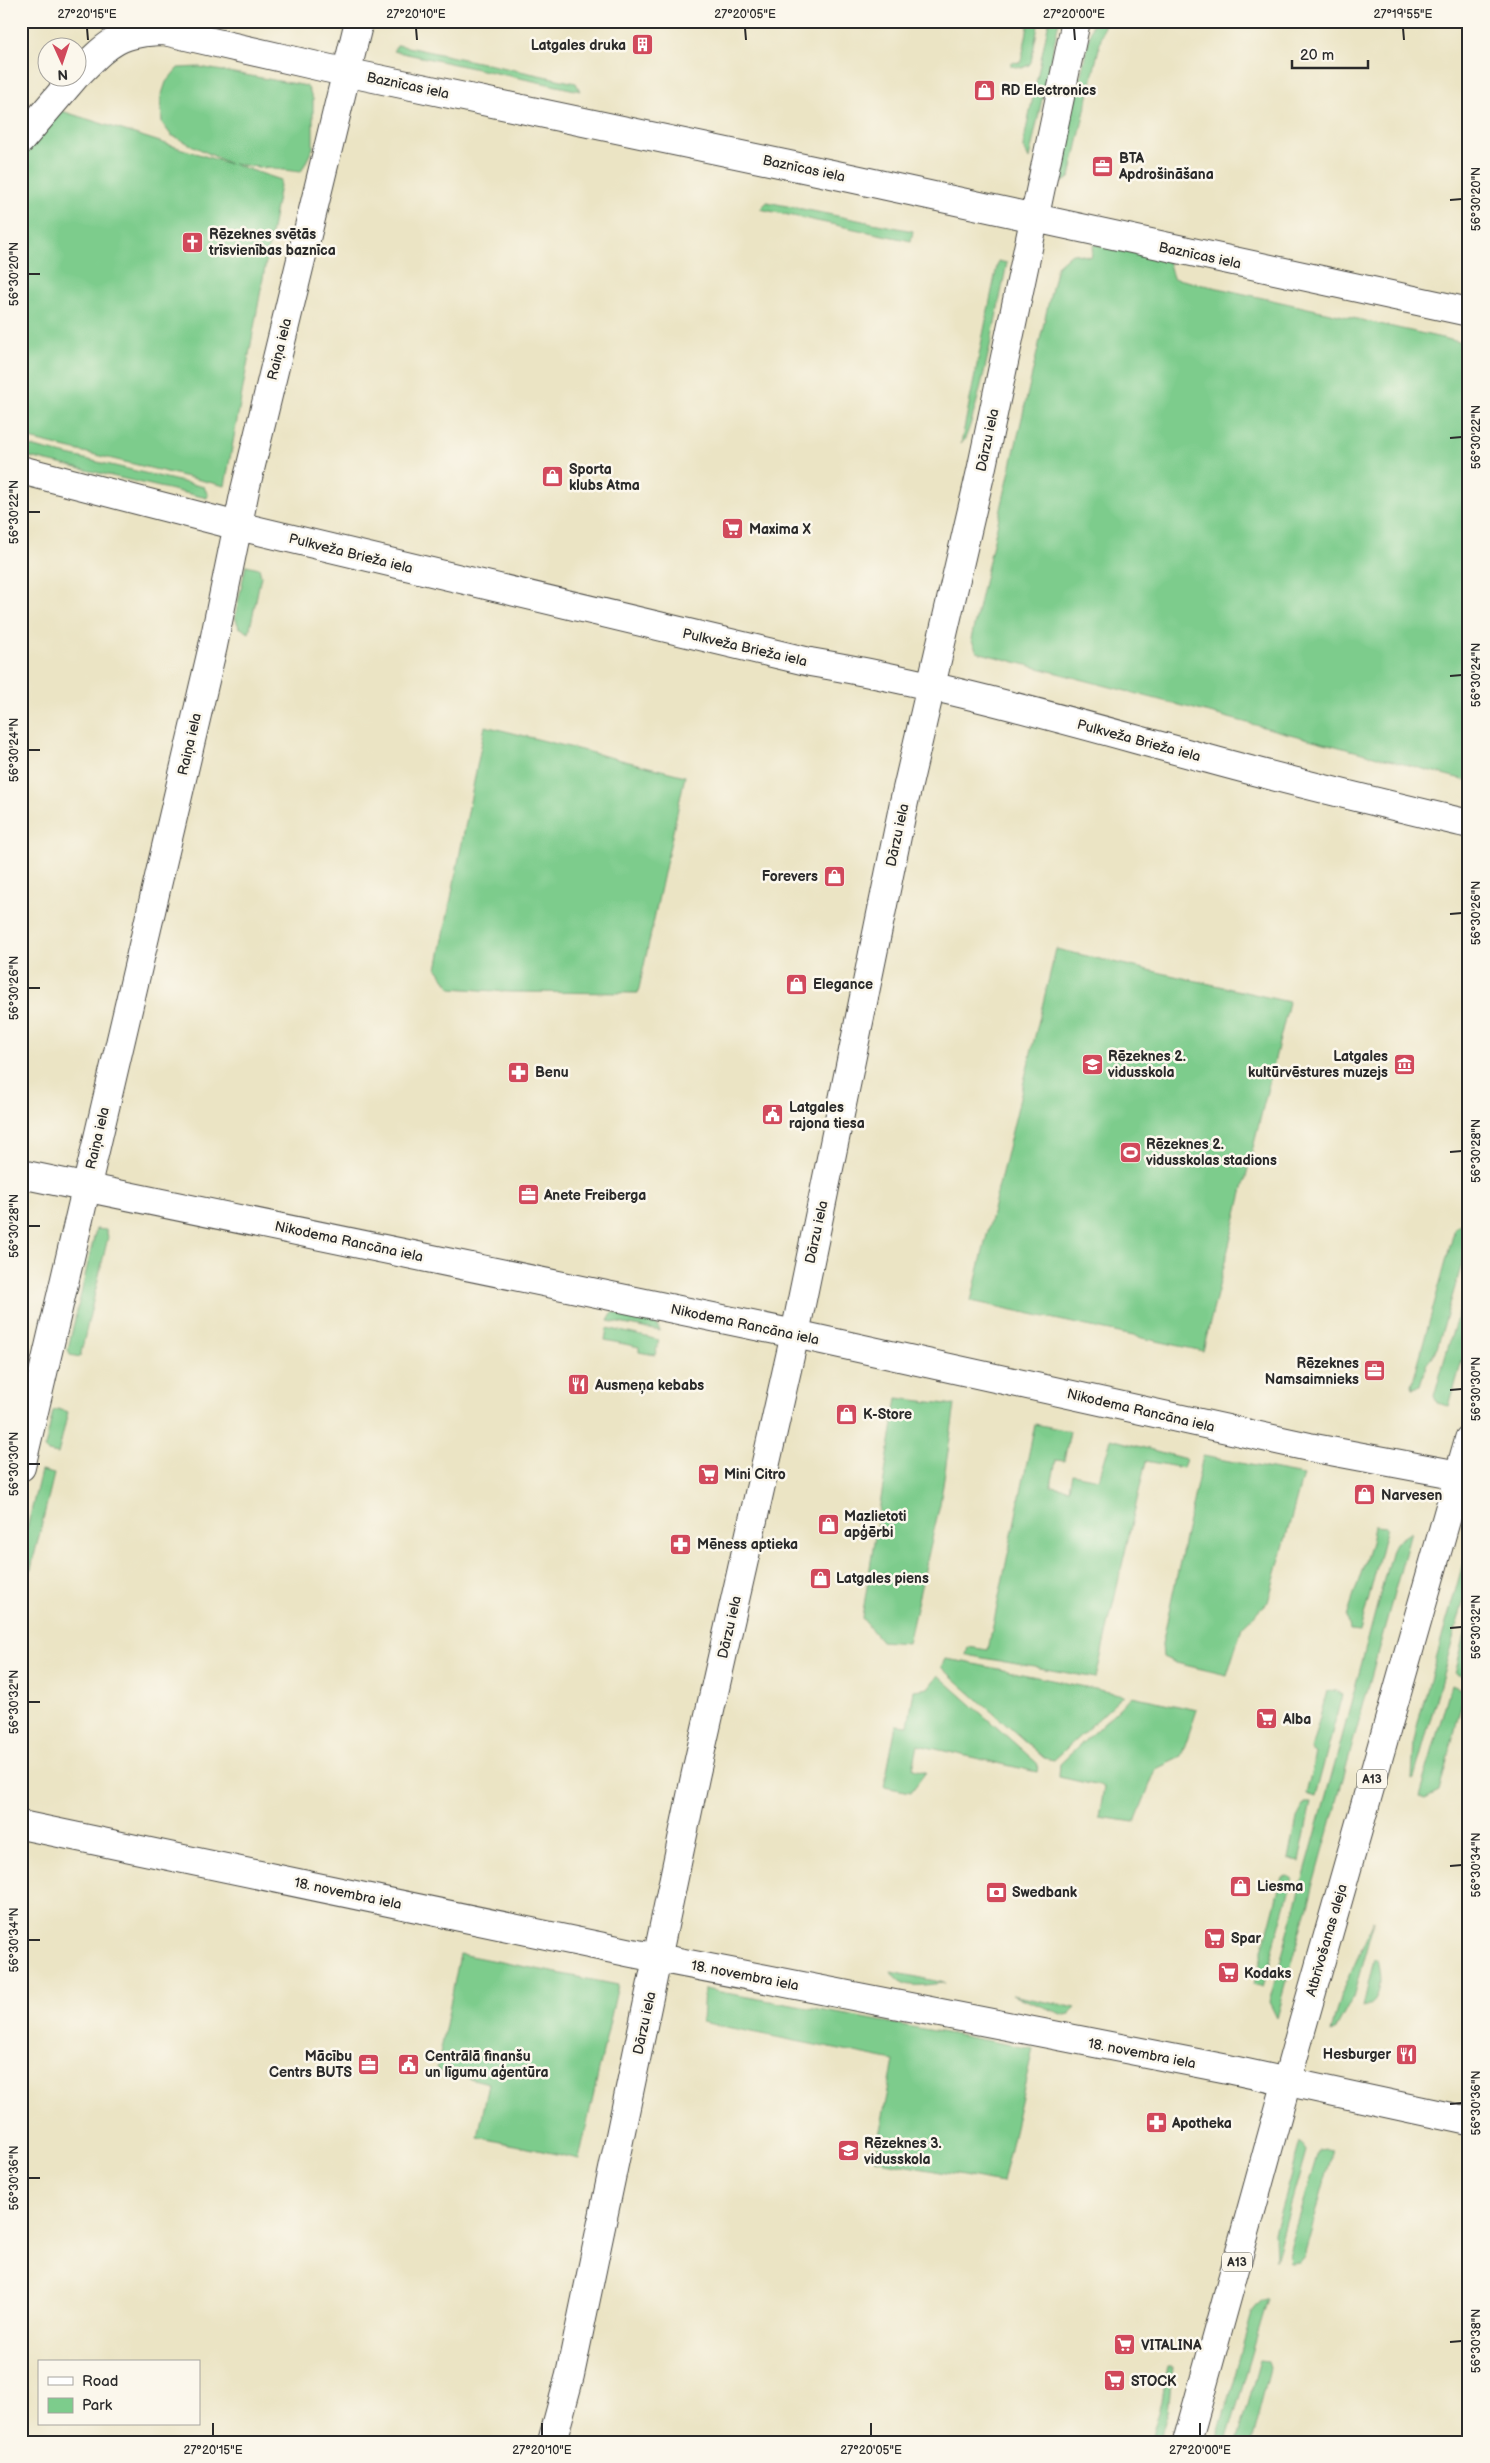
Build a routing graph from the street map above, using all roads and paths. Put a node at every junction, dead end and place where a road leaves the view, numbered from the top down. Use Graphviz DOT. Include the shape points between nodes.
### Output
graph roads {
  1 [pos="359,21"];
  2 [pos="1076,21"];
  3 [pos="137,26"];
  4 [pos="88,64"];
  5 [pos="347,72"];
  6 [pos="65,88"];
  7 [pos="21,140"];
  8 [pos="1035,217"];
  9 [pos="1469,312"];
  10 [pos="21,470"];
  11 [pos="238,526"];
  12 [pos="930,685"];
  13 [pos="1469,824"];
  14 [pos="21,1174"];
  15 [pos="85,1187"];
  16 [pos="795,1334"];
  17 [pos="1469,1439"];
  18 [pos="21,1467"];
  19 [pos="1464,1476"];
  20 [pos="21,1825"];
  21 [pos="658,1958"];
  22 [pos="1287,2083"];
  23 [pos="1469,2121"];
  24 [pos="552,2442"];
  25 [pos="1187,2442"];
  1 -- 5 [label="street, Raiņa iela"];
  2 -- 8 [label="street, Dārzu iela"];
  3 -- 4 [label="street" via="108,44"];
  3 -- 5 [label="street, Baznīcas iela"];
  5 -- 8 [label="street, Baznīcas iela"];
  5 -- 11 [label="street, Raiņa iela"];
  6 -- 7 [label="street"];
  8 -- 9 [label="street, Baznīcas iela"];
  8 -- 12 [label="street, Dārzu iela" via="981,471"];
  10 -- 11 [label="street, Pulkveža Brieža iela"];
  11 -- 12 [label="street, Pulkveža Brieža iela" via="810,662"];
  11 -- 15 [label="street, Raiņa iela" via="213,646"];
  12 -- 13 [label="street, Pulkveža Brieža iela" via="1267,775"];
  12 -- 16 [label="street, Dārzu iela"];
  14 -- 15 [label="street, Nikodema Rancāna iela"];
  15 -- 16 [label="street, Nikodema Rancāna iela"];
  15 -- 18 [label="street, Raiņa iela"];
  16 -- 19 [label="street, Nikodema Rancāna iela" via="1309,1447"];
  16 -- 21 [label="street, Dārzu iela" via="694,1777"];
  17 -- 19 [label="street, Atbrīvošanas aleja / A13"];
  19 -- 22 [label="street, Atbrīvošanas aleja / A13"];
  20 -- 21 [label="street, 18. novembra iela"];
  21 -- 22 [label="street, 18. novembra iela"];
  21 -- 24 [label="street, Dārzu iela" via="570,2375"];
  22 -- 23 [label="street, 18. novembra iela"];
  22 -- 25 [label="street, Atbrīvošanas aleja / A13"];
}
